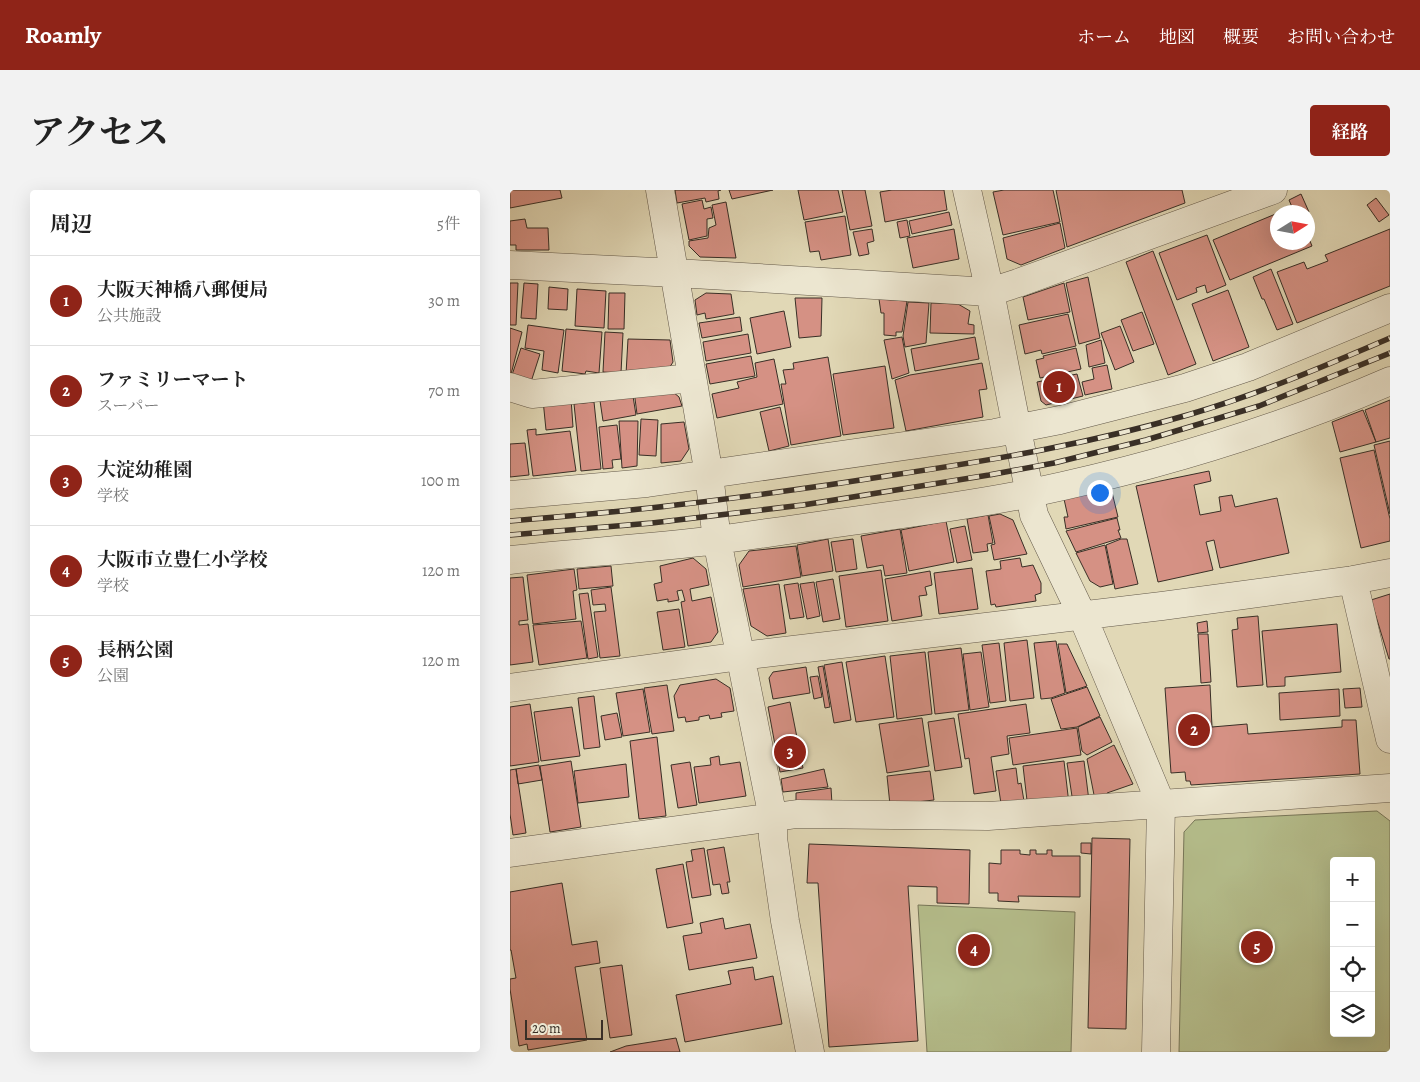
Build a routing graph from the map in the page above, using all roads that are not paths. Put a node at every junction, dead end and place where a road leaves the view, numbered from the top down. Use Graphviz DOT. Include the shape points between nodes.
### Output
graph roads {
  1 [pos="660,190"];
  2 [pos="967,190"];
  3 [pos="1273,190"];
  4 [pos="510,265"];
  5 [pos="676,273"];
  6 [pos="990,292"];
  7 [pos="1390,308"];
  8 [pos="692,378"];
  9 [pos="1390,381"];
  10 [pos="510,386"];
  11 [pos="1019,437"];
  12 [pos="709,475"];
  13 [pos="1028,486"];
  14 [pos="510,495"];
  15 [pos="717,540"];
  16 [pos="510,560"];
  17 [pos="1390,572"];
  18 [pos="1353,580"];
  19 [pos="1082,615"];
  20 [pos="741,656"];
  21 [pos="510,688"];
  22 [pos="1390,740"];
  23 [pos="1390,788"];
  24 [pos="1162,804"];
  25 [pos="773,818"];
  26 [pos="510,853"];
  27 [pos="810,1052"];
  28 [pos="1156,1052"];
  1 -- 5 [label="street"];
  2 -- 6 [label="street"];
  3 -- 6 [label="street"];
  4 -- 5 [label="street"];
  5 -- 6 [label="street"];
  5 -- 8 [label="street"];
  6 -- 11 [label="street"];
  7 -- 11 [label="street" via="1248,367 1185,388 1060,420"];
  8 -- 10 [label="street" via="532,394"];
  8 -- 12 [label="street"];
  9 -- 13 [label="street" via="1202,450 1120,472"];
  11 -- 12 [label="street"];
  11 -- 13 [label="street"];
  12 -- 14 [label="street"];
  12 -- 15 [label="street"];
  13 -- 15 [label="street" via="914,513"];
  13 -- 19 [label="street" via="1034,514"];
  15 -- 16 [label="street"];
  15 -- 20 [label="street"];
  17 -- 18 [label="street"];
  18 -- 19 [label="street"];
  18 -- 22 [label="street"];
  19 -- 20 [label="street"];
  19 -- 24 [label="street"];
  20 -- 21 [label="street"];
  20 -- 25 [label="street"];
  23 -- 24 [label="street"];
  24 -- 25 [label="street" via="988,816 797,814"];
  24 -- 28 [label="street"];
  25 -- 26 [label="street"];
  25 -- 27 [label="street" via="772,838 785,921"];
}
